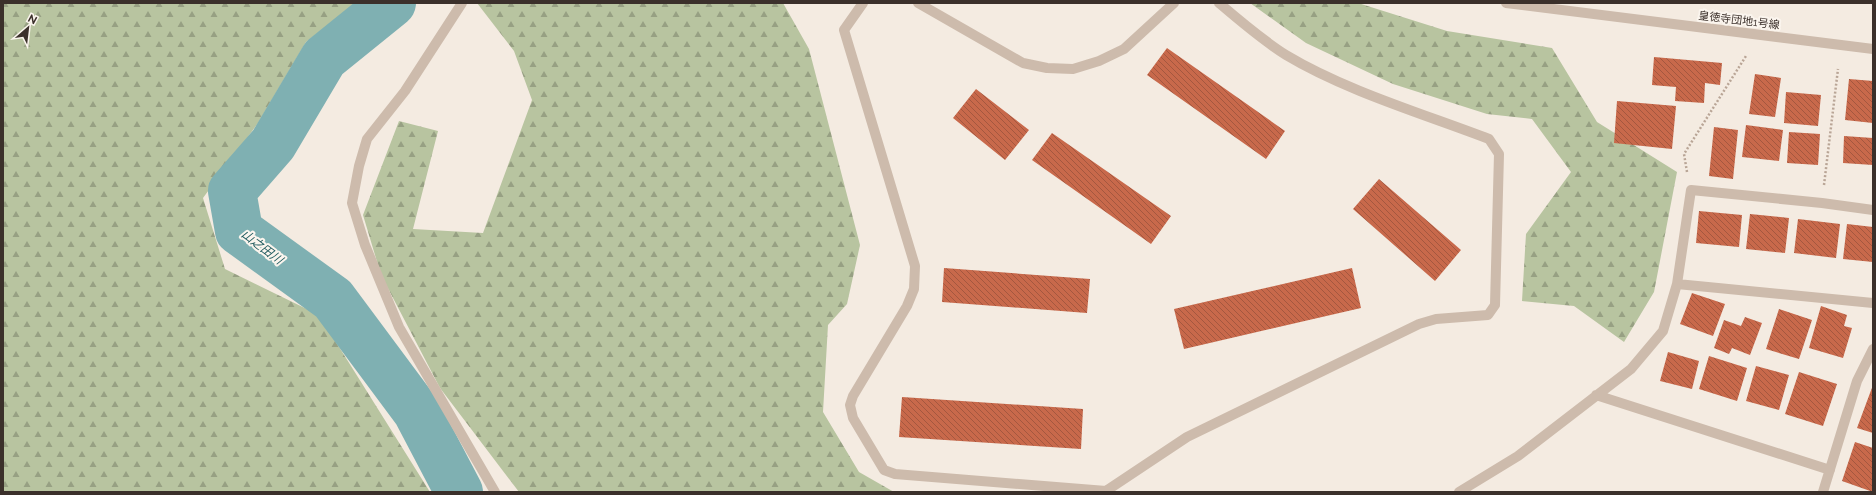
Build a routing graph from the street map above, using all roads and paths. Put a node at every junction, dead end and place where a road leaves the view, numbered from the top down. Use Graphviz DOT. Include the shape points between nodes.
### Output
graph roads {
  1 [pos="462,3"];
  2 [pos="863,3"];
  3 [pos="918,3"];
  4 [pos="1174,3"];
  5 [pos="1218,3"];
  6 [pos="1506,3"];
  7 [pos="1873,50"];
  8 [pos="1746,56"];
  9 [pos="1838,69"];
  10 [pos="1691,190"];
  11 [pos="1822,203"];
  12 [pos="1873,210"];
  13 [pos="1677,284"];
  14 [pos="1873,303"];
  15 [pos="1873,349"];
  16 [pos="1596,395"];
  17 [pos="1830,470"];
  18 [pos="495,492"];
  19 [pos="1460,492"];
  20 [pos="1823,492"];
  1 -- 18 [label="street" via="405,91 367,139 358,166 352,203 365,245 399,328"];
  2 -- 5 [label="street" via="844,30 915,266 914,289 907,306 853,396 850,405 853,418 884,470 895,474 1106,491 1187,437 1419,324 1436,319 1488,315 1495,305 1498,154 1489,139 1311,69 1259,36"];
  3 -- 4 [label="street" via="1023,63 1047,68 1073,69 1099,61 1124,48"];
  6 -- 7 [label="street, 皇徳寺団地1号線"];
  8 -- 10 [label="path" via="1684,154"];
  9 -- 11 [label="path"];
  10 -- 11 [label="street"];
  10 -- 13 [label="street"];
  11 -- 12 [label="street"];
  13 -- 14 [label="street"];
  13 -- 16 [label="street" via="1663,331 1631,369"];
  15 -- 17 [label="street" via="1857,381"];
  16 -- 17 [label="street"];
  16 -- 19 [label="street" via="1518,456"];
  17 -- 20 [label="street"];
}
